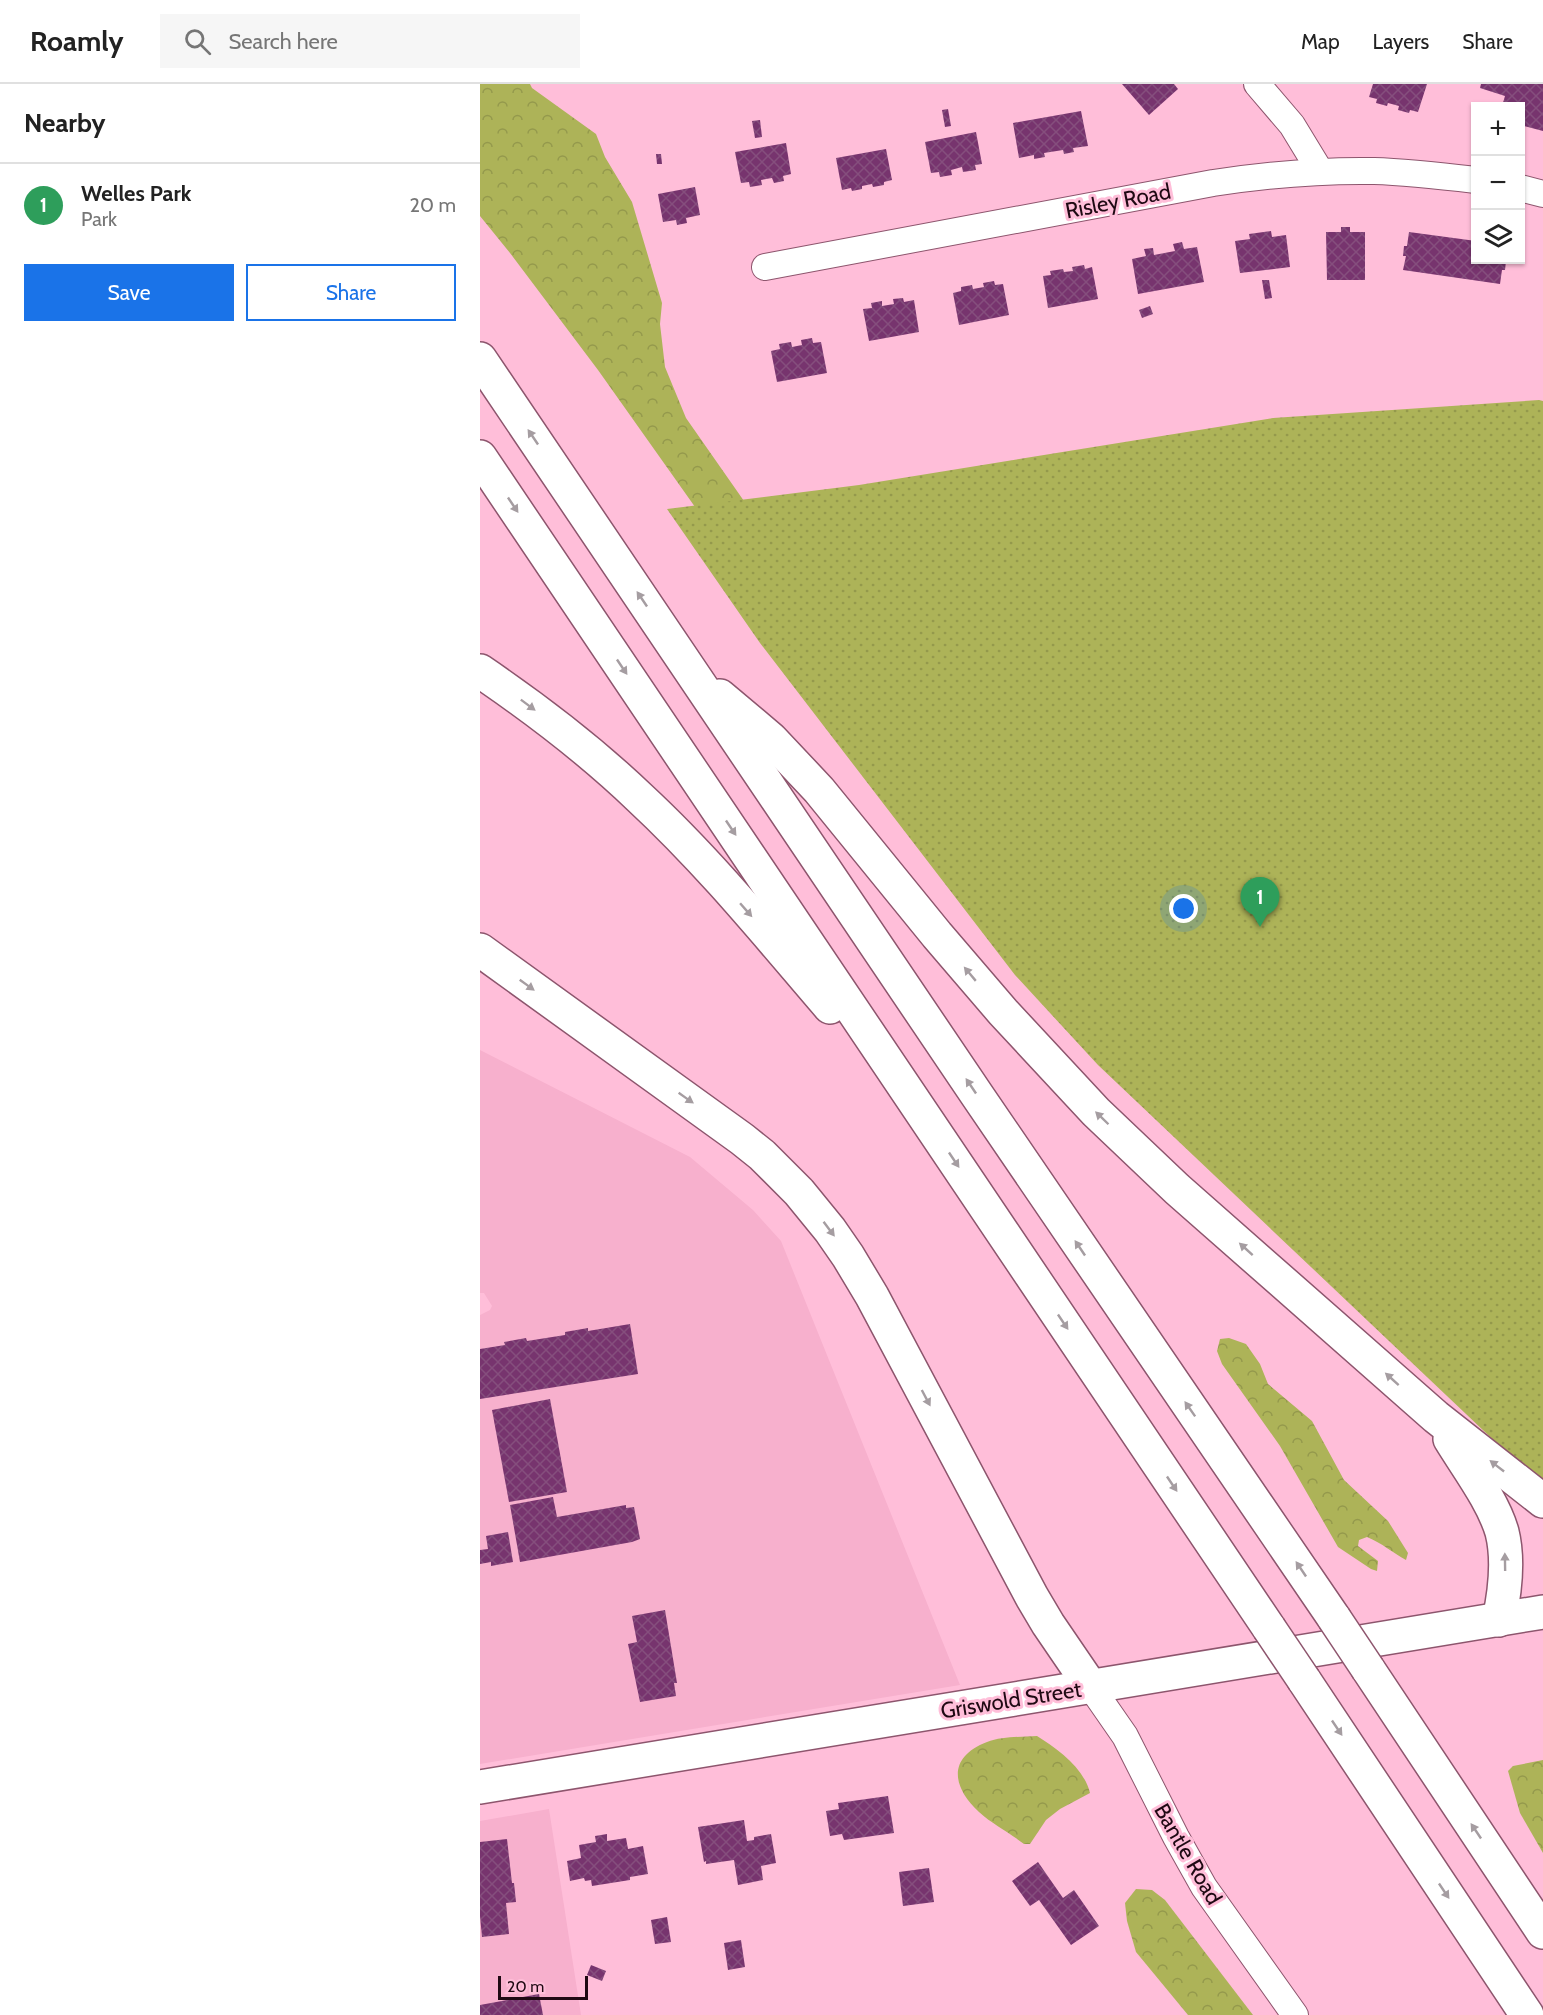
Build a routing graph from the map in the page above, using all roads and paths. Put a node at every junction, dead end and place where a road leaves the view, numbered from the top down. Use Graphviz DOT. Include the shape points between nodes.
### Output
graph roads {
  1 [pos="1257,84"];
  2 [pos="1320,171"];
  3 [pos="1471,179"];
  4 [pos="1525,190"];
  5 [pos="1543,194"];
  6 [pos="765,267"];
  7 [pos="480,359"];
  8 [pos="480,457"];
  9 [pos="480,670"];
  10 [pos="698,682"];
  11 [pos="480,950"];
  12 [pos="910,1094"];
  13 [pos="1436,1417"];
  14 [pos="1543,1501"];
  15 [pos="1543,1612"];
  16 [pos="1499,1620"];
  17 [pos="1091,1687"];
  18 [pos="480,1787"];
  19 [pos="1543,1932"];
  20 [pos="1295,2015"];
  21 [pos="1527,2015"];
  1 -- 2 [label="street" via="1292,125"];
  2 -- 3 [label="street, Risley Road" via="1375,171"];
  2 -- 6 [label="street, Risley Road" via="1213,183"];
  4 -- 5 [label="street"];
  10 -- 7 [label="main road, one-way"];
  8 -- 12 [label="main road, one-way"];
  9 -- 12 [label="main road, one-way" via="560,729 658,815"];
  13 -- 10 [label="main road, one-way" via="1177,1189 1096,1112 1003,1012 798,767 746,717"];
  19 -- 10 [label="main road, one-way, bridge"];
  11 -- 17 [label="main road, one-way" via="742,1139 781,1174 830,1230 860,1276 1032,1597"];
  12 -- 21 [label="main road, one-way, bridge"];
  14 -- 13 [label="main road, one-way"];
  16 -- 13 [label="main road, one-way" via="1505,1568 1502,1532"];
  15 -- 16 [label="main road, Griswold Street"];
  16 -- 17 [label="main road, Griswold Street"];
  17 -- 18 [label="main road, Griswold Street"];
  17 -- 20 [label="street, Bantle Road" via="1125,1736 1204,1887"];
}
